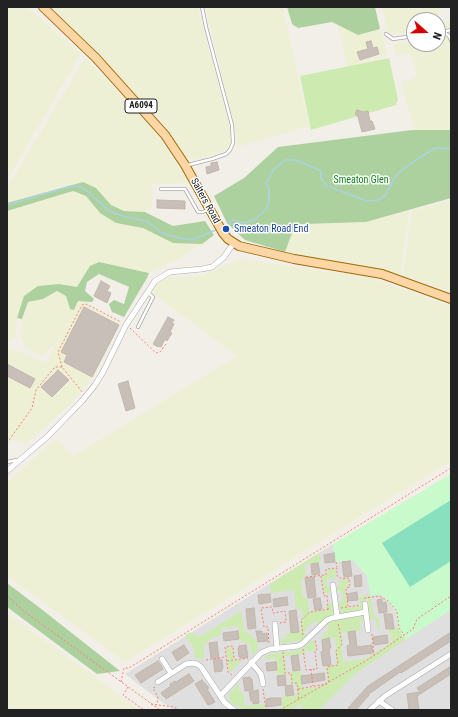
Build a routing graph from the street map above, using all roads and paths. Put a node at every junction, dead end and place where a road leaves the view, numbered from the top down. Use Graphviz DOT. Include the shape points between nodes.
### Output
graph roads {
  1 [pos="44,7"];
  2 [pos="202,7"];
  3 [pos="386,34"];
  4 [pos="406,37"];
  5 [pos="185,165"];
  6 [pos="160,189"];
  7 [pos="209,209"];
  8 [pos="234,243"];
  9 [pos="146,292"];
  10 [pos="451,299"];
  11 [pos="126,325"];
  12 [pos="138,327"];
  13 [pos="166,344"];
  14 [pos="62,367"];
  15 [pos="86,396"];
  16 [pos="7,443"];
  17 [pos="20,460"];
  18 [pos="7,462"];
  19 [pos="451,468"];
  20 [pos="7,471"];
  21 [pos="336,562"];
  22 [pos="337,568"];
  23 [pos="321,575"];
  24 [pos="333,585"];
  25 [pos="7,596"];
  26 [pos="451,596"];
  27 [pos="365,604"];
  28 [pos="328,610"];
  29 [pos="366,612"];
  30 [pos="337,616"];
  31 [pos="275,624"];
  32 [pos="368,630"];
  33 [pos="311,635"];
  34 [pos="404,635"];
  35 [pos="302,644"];
  36 [pos="280,648"];
  37 [pos="451,654"];
  38 [pos="374,656"];
  39 [pos="226,657"];
  40 [pos="162,659"];
  41 [pos="206,660"];
  42 [pos="234,660"];
  43 [pos="226,661"];
  44 [pos="251,662"];
  45 [pos="311,669"];
  46 [pos="171,673"];
  47 [pos="236,678"];
  48 [pos="121,682"];
  49 [pos="158,682"];
  50 [pos="262,684"];
  51 [pos="328,684"];
  52 [pos="313,686"];
  53 [pos="128,687"];
  54 [pos="298,689"];
  55 [pos="220,696"];
  56 [pos="299,700"];
  57 [pos="379,700"];
  58 [pos="150,704"];
  59 [pos="157,704"];
  60 [pos="144,710"];
  61 [pos="160,710"];
  62 [pos="179,710"];
  63 [pos="234,710"];
  64 [pos="266,710"];
  65 [pos="280,710"];
  66 [pos="370,710"];
  67 [pos="392,710"];
  1 -- 5 [label="main road, Salters Road / A6094" via="143,109"];
  2 -- 5 [label="lane" via="232,125 233,143 226,154"];
  3 -- 4 [label="lane" via="392,39"];
  5 -- 7 [label="main road, Salters Road / A6094"];
  6 -- 7 [label="lane" via="185,189 198,212"];
  7 -- 8 [label="main road, Salters Road / A6094" via="223,233"];
  8 -- 9 [label="street" via="223,258 212,267 170,272 155,281"];
  8 -- 10 [label="main road, Salters Road / A6094" via="294,259 382,274"];
  9 -- 11 [label="street"];
  9 -- 12 [label="lane" via="153,297"];
  11 -- 13 [label="path" via="156,353"];
  11 -- 14 [label="path" via="86,304 82,305 58,352"];
  11 -- 15 [label="street" via="102,372"];
  14 -- 15 [label="path"];
  14 -- 16 [label="path" via="56,367 36,390 32,408"];
  15 -- 17 [label="street" via="47,437"];
  17 -- 18 [label="lane"];
  17 -- 20 [label="street"];
  19 -- 48 [label="path" via="128,668 124,668"];
  21 -- 22 [label="path"];
  23 -- 28 [label="path"];
  24 -- 30 [label="street"];
  25 -- 48 [label="path"];
  26 -- 34 [label="path" via="417,619 413,629"];
  27 -- 29 [label="street"];
  27 -- 34 [label="path" via="365,598 379,596 387,600 397,611 399,628"];
  29 -- 30 [label="street"];
  29 -- 32 [label="street"];
  30 -- 33 [label="street" via="327,620"];
  30 -- 51 [label="path" via="342,644 336,651 338,665 327,667"];
  31 -- 36 [label="street"];
  32 -- 38 [label="path" via="371,631"];
  33 -- 35 [label="street"];
  33 -- 45 [label="path" via="316,640 317,650 317,668"];
  34 -- 38 [label="path"];
  35 -- 36 [label="street"];
  35 -- 45 [label="path" via="306,670"];
  36 -- 44 [label="street" via="260,653"];
  36 -- 54 [label="path" via="285,674 291,673 292,683 297,683"];
  37 -- 57 [label="street"];
  38 -- 51 [label="path"];
  39 -- 41 [label="path"];
  39 -- 42 [label="path" via="225,647 233,646"];
  39 -- 43 [label="path"];
  40 -- 46 [label="street"];
  42 -- 43 [label="path"];
  42 -- 44 [label="path" via="248,658"];
  43 -- 47 [label="path" via="228,672"];
  44 -- 47 [label="street"];
  44 -- 50 [label="street" via="261,674"];
  45 -- 52 [label="path"];
  46 -- 49 [label="street"];
  46 -- 55 [label="street" via="189,663 197,664"];
  47 -- 55 [label="street"];
  48 -- 53 [label="path"];
  49 -- 59 [label="path" via="154,688 158,697"];
  50 -- 64 [label="path"];
  51 -- 52 [label="path"];
  51 -- 56 [label="path"];
  52 -- 54 [label="path"];
  53 -- 58 [label="path"];
  53 -- 60 [label="path" via="123,695"];
  54 -- 56 [label="path"];
  55 -- 63 [label="street"];
  56 -- 65 [label="path"];
  57 -- 66 [label="street"];
  57 -- 67 [label="street"];
  58 -- 59 [label="path"];
  58 -- 61 [label="path"];
  59 -- 62 [label="path"];
}
